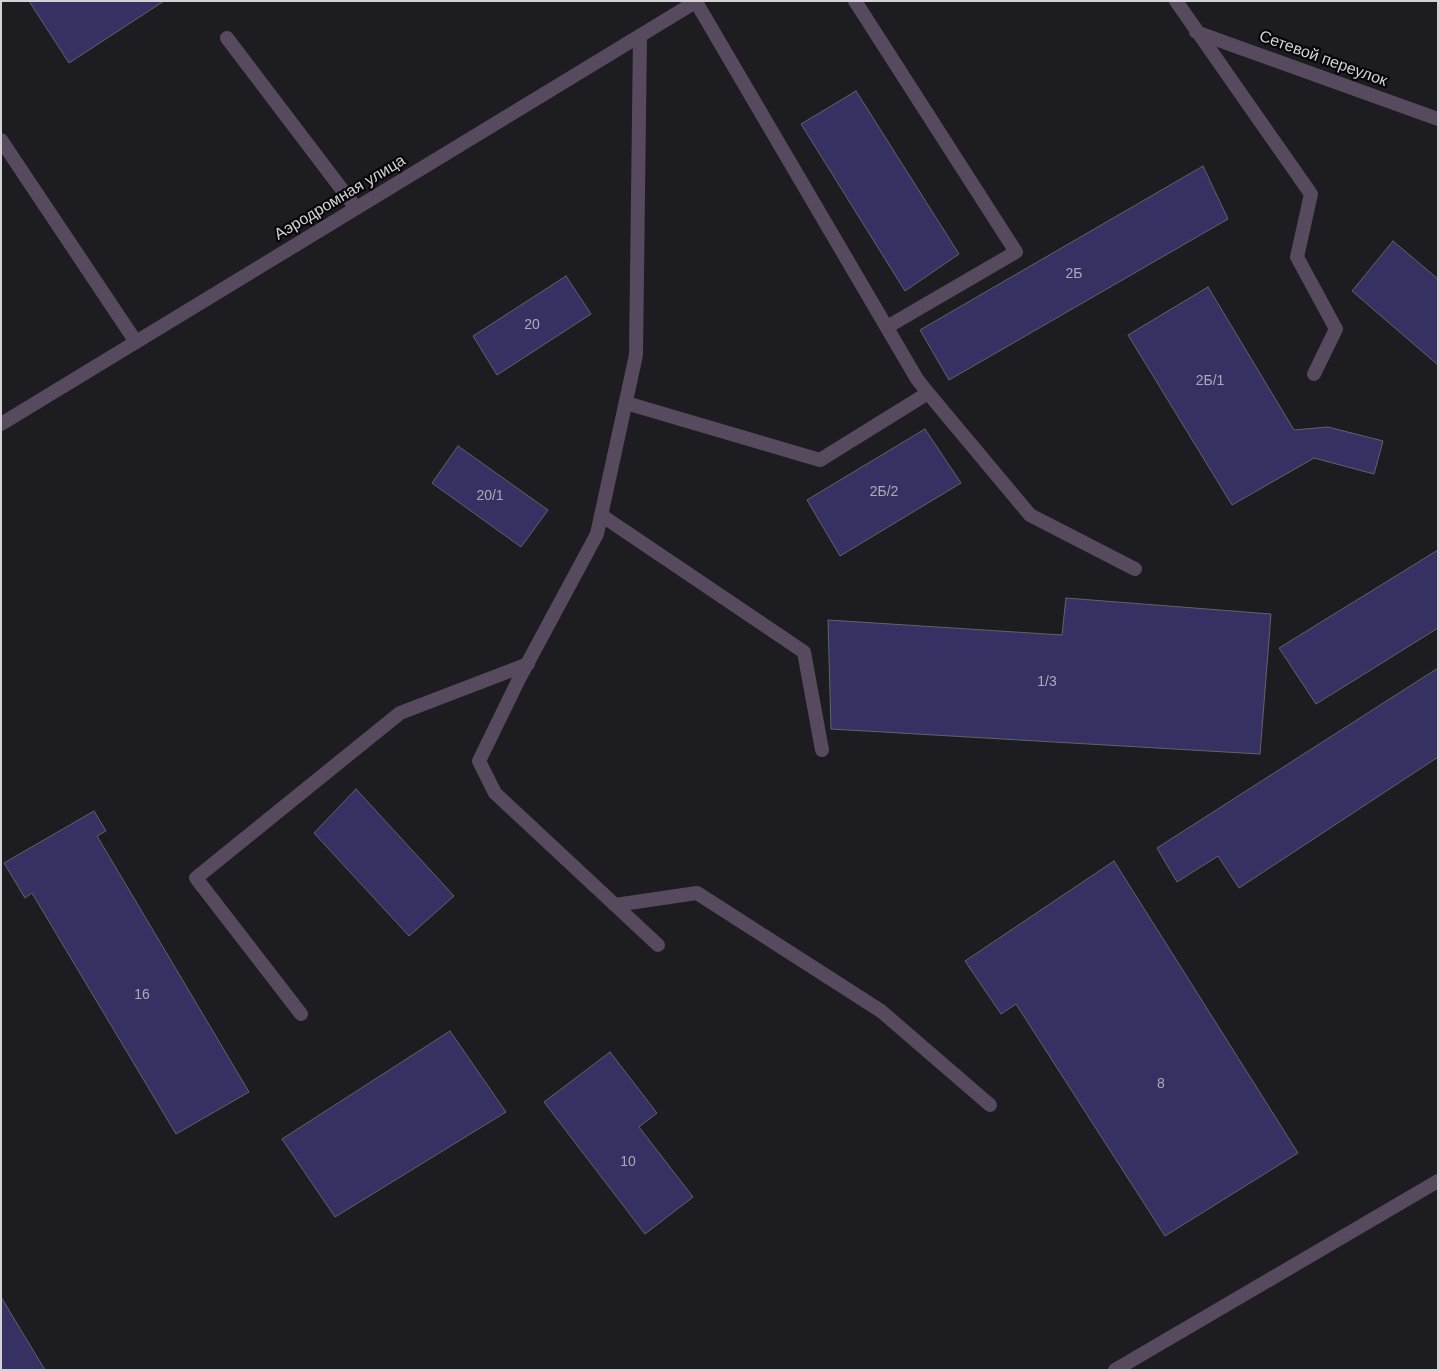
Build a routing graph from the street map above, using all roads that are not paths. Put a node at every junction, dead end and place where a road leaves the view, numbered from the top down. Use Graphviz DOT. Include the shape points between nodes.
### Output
graph roads {
  1 [pos="855,1"];
  2 [pos="1176,1"];
  3 [pos="697,2"];
  4 [pos="1196,32"];
  5 [pos="640,36"];
  6 [pos="227,38"];
  7 [pos="1438,119"];
  8 [pos="1,140"];
  9 [pos="356,208"];
  10 [pos="887,328"];
  11 [pos="136,342"];
  12 [pos="1314,374"];
  13 [pos="928,393"];
  14 [pos="626,403"];
  15 [pos="1,424"];
  16 [pos="601,516"];
  17 [pos="1134,569"];
  18 [pos="528,664"];
  19 [pos="822,750"];
  20 [pos="615,905"];
  21 [pos="658,945"];
  22 [pos="301,1014"];
  23 [pos="990,1105"];
  24 [pos="1438,1181"];
  25 [pos="1115,1370"];
  1 -- 10 [label="street" via="1016,252"];
  2 -- 4 [label="street"];
  3 -- 5 [label="street, Аэродромная улица"];
  3 -- 10 [label="street"];
  4 -- 7 [label="street, Сетевой переулок"];
  4 -- 12 [label="street" via="1311,194 1297,257 1336,329"];
  5 -- 9 [label="street, Аэродромная улица"];
  5 -- 14 [label="street" via="636,354"];
  6 -- 9 [label="street"];
  8 -- 11 [label="street"];
  9 -- 11 [label="street, Аэродромная улица"];
  10 -- 13 [label="street"];
  11 -- 15 [label="street, Аэродромная улица"];
  13 -- 14 [label="street" via="820,460"];
  13 -- 17 [label="street" via="1030,515"];
  14 -- 16 [label="street"];
  16 -- 18 [label="street" via="597,534"];
  16 -- 19 [label="street" via="804,652"];
  18 -- 20 [label="street" via="479,761 495,793"];
  18 -- 22 [label="street" via="400,713 196,878"];
  20 -- 21 [label="street"];
  20 -- 23 [label="street" via="697,893 881,1011"];
  24 -- 25 [label="street"];
}
